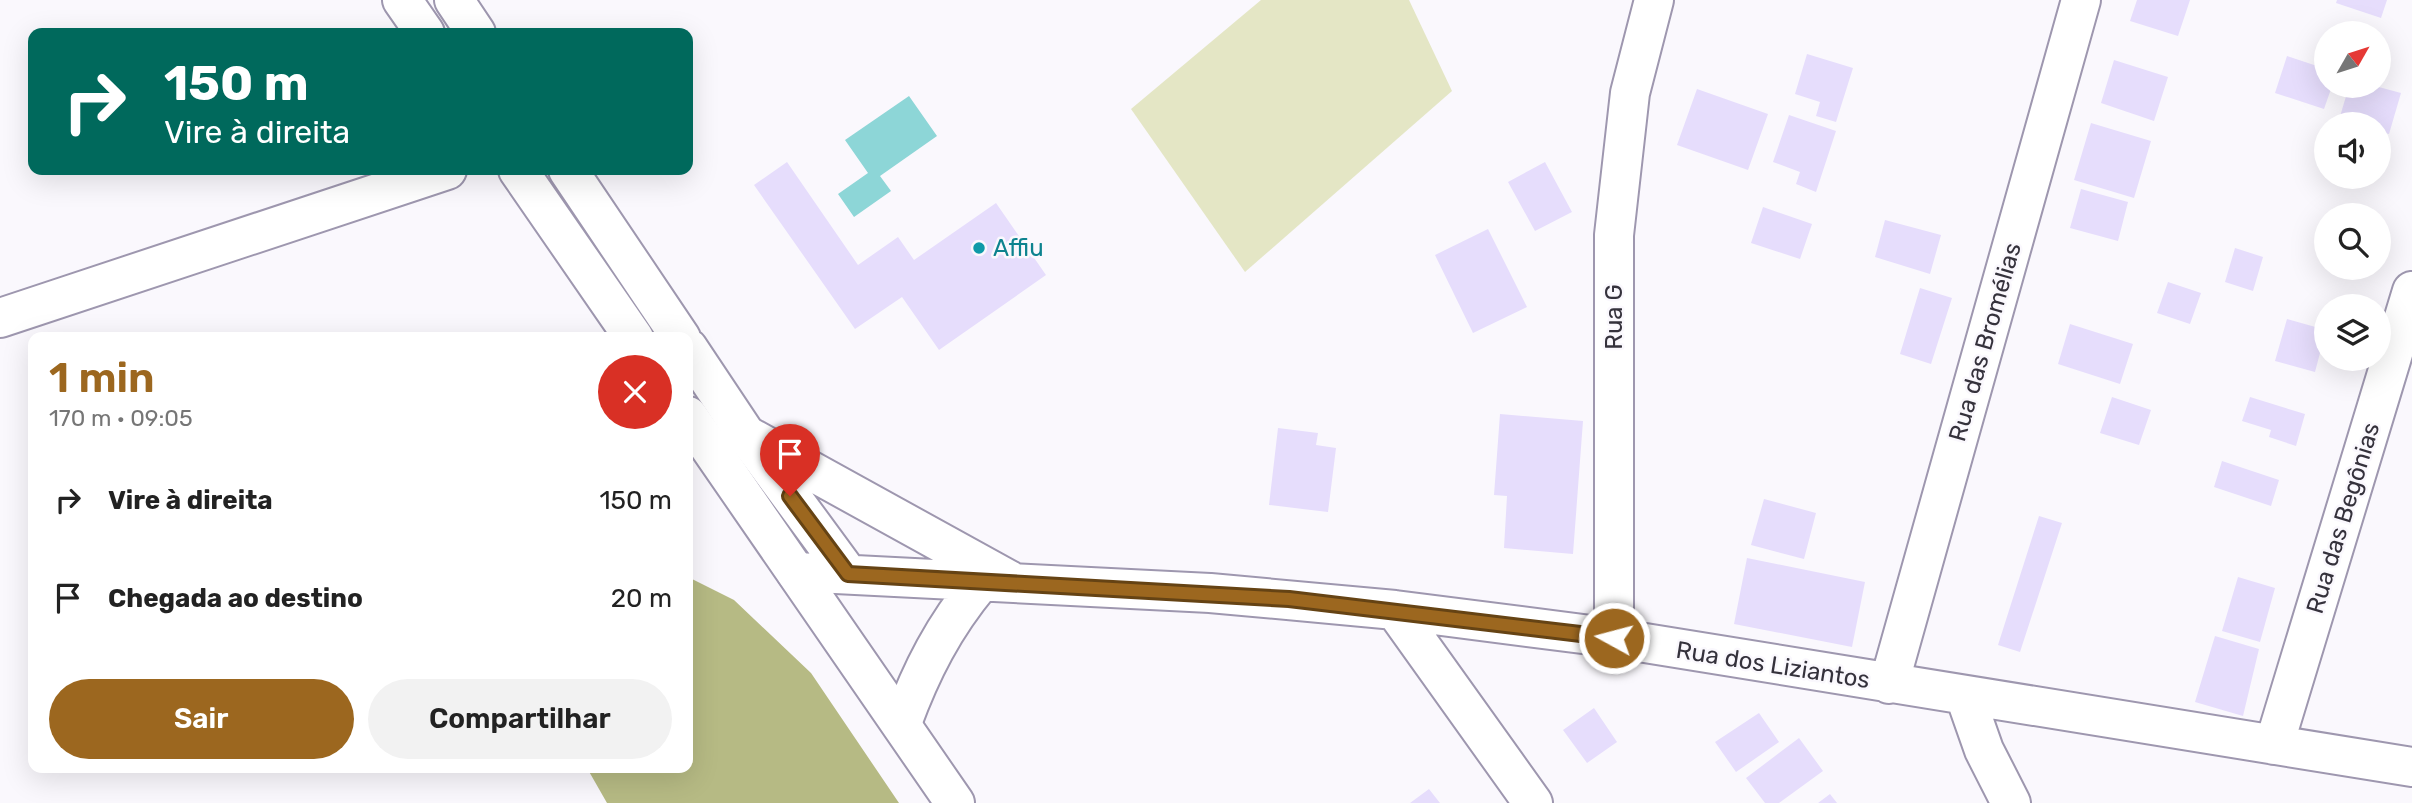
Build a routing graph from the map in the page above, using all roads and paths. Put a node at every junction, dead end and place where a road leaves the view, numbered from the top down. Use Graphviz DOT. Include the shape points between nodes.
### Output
graph roads {
  1 [pos="402,0"];
  2 [pos="454,0"];
  3 [pos="1654,0"];
  4 [pos="2081,0"];
  5 [pos="422,28"];
  6 [pos="473,28"];
  7 [pos="432,175"];
  8 [pos="521,175"];
  9 [pos="571,175"];
  10 [pos="2412,291"];
  11 [pos="0,318"];
  12 [pos="630,332"];
  13 [pos="677,332"];
  14 [pos="693,356"];
  15 [pos="693,422"];
  16 [pos="746,435"];
  17 [pos="796,572"];
  18 [pos="848,574"];
  19 [pos="998,584"];
  20 [pos="1395,610"];
  21 [pos="1614,638"];
  22 [pos="1889,684"];
  23 [pos="1965,696"];
  24 [pos="902,723"];
  25 [pos="2274,745"];
  26 [pos="2412,767"];
  27 [pos="955,803"];
  28 [pos="1532,803"];
  29 [pos="2011,803"];
  1 -- 5 [label="street"];
  2 -- 6 [label="street"];
  3 -- 21 [label="street, Rua G" via="1630,93 1614,235"];
  4 -- 22 [label="street, Rua das Bromélias"];
  7 -- 11 [label="street"];
  8 -- 12 [label="street"];
  9 -- 13 [label="street"];
  10 -- 25 [label="street, Rua das Begônias"];
  14 -- 16 [label="street"];
  15 -- 17 [label="street"];
  16 -- 18 [label="street"];
  16 -- 19 [label="street"];
  17 -- 18 [label="street, Rua dos Liziantos"];
  17 -- 24 [label="street"];
  18 -- 19 [label="street, Rua dos Liziantos"];
  19 -- 20 [label="street, Rua dos Liziantos" via="1223,594"];
  19 -- 24 [label="street" via="941,636 921,672"];
  20 -- 21 [label="street, Rua dos Liziantos"];
  20 -- 28 [label="street"];
  21 -- 22 [label="street, Rua dos Liziantos"];
  22 -- 23 [label="street, Rua dos Liziantos"];
  23 -- 25 [label="street, Rua dos Liziantos"];
  23 -- 29 [label="street" via="1984,750"];
  24 -- 27 [label="street"];
  25 -- 26 [label="street, Rua dos Liziantos"];
}
